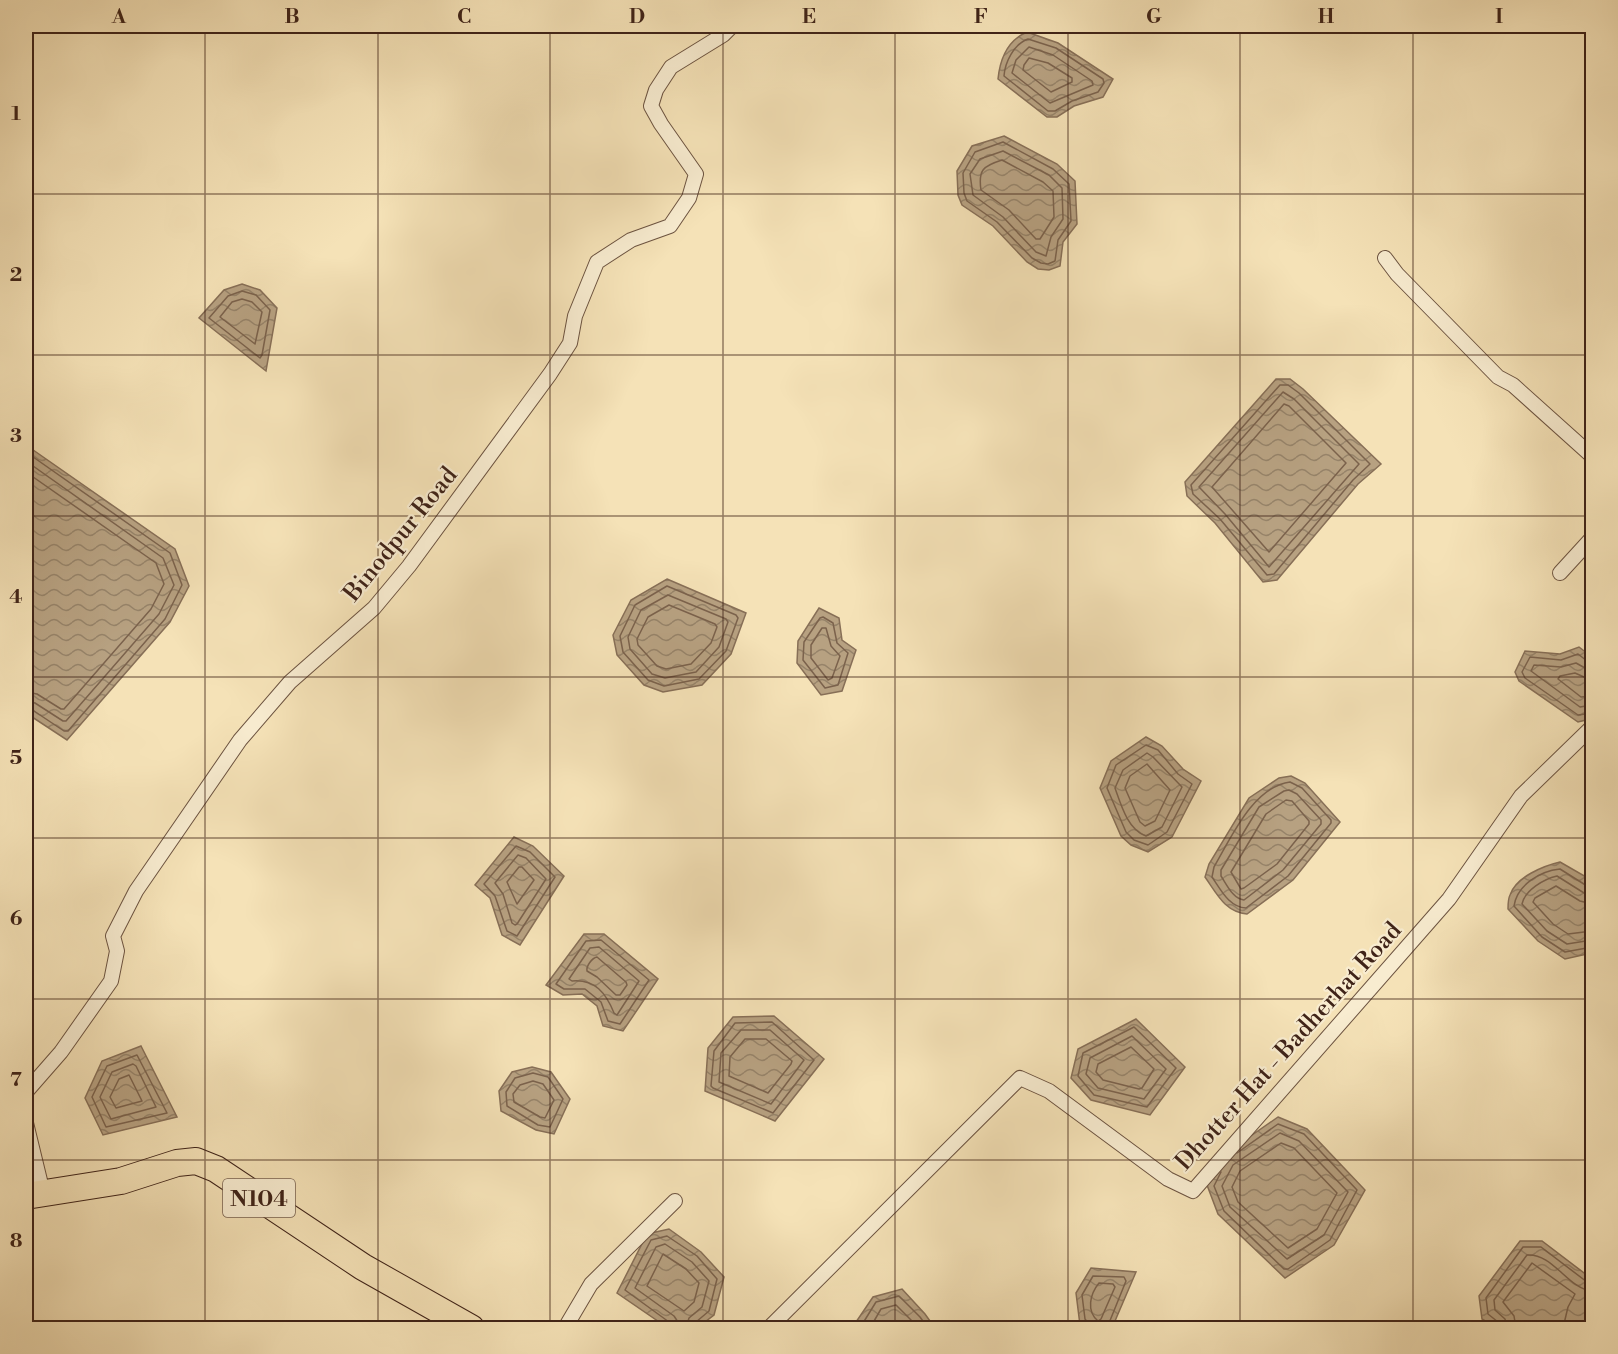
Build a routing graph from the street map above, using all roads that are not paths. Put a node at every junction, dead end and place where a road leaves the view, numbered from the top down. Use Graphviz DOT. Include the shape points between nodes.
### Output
graph roads {
  1 [pos="732,26"];
  2 [pos="1385,258"];
  3 [pos="1593,456"];
  4 [pos="1593,538"];
  5 [pos="1560,573"];
  6 [pos="1593,727"];
  7 [pos="26,1092"];
  8 [pos="26,1123"];
  9 [pos="34,1194"];
  10 [pos="675,1201"];
  11 [pos="471,1329"];
  12 [pos="565,1329"];
  13 [pos="769,1329"];
  1 -- 7 [label="street, Binodpur Road" via="671,67 651,106 696,174 689,198 670,226 632,240 597,262 575,316 570,342 409,566 374,608 290,682 240,740 136,891 113,936 117,951 111,981 61,1052"];
  2 -- 3 [label="street" via="1498,377 1513,385"];
  4 -- 5 [label="street"];
  6 -- 13 [label="street, Dhotter Hat - Badherhat Road" via="1521,796 1449,899 1193,1191 1168,1179 1049,1091 1020,1078"];
  8 -- 9 [label="street"];
  9 -- 11 [label="highway, N104" via="121,1181 196,1161 216,1169 363,1267"];
  10 -- 12 [label="street" via="591,1284"];
}
